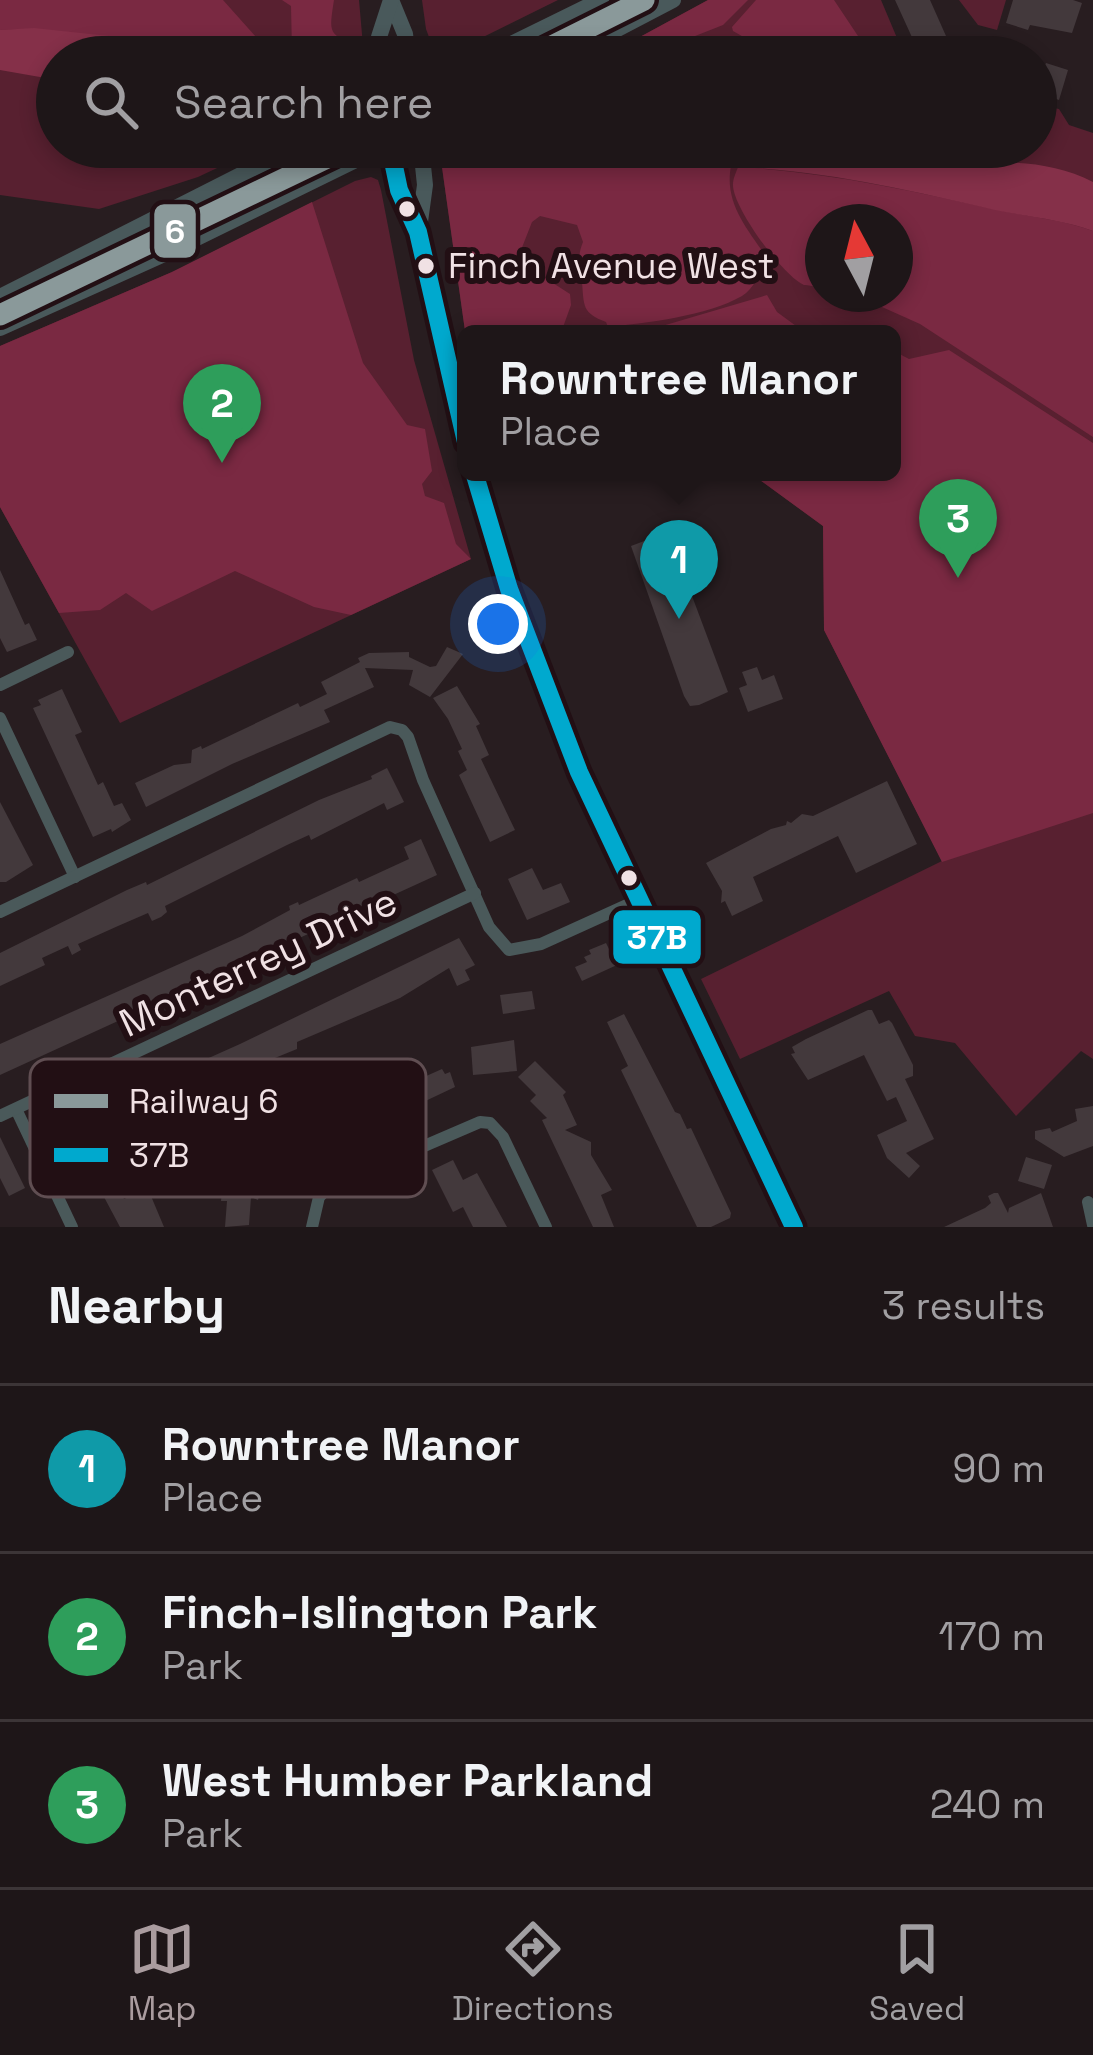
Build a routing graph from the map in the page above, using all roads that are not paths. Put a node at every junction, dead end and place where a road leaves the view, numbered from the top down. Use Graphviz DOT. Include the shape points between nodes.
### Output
graph roads {
  1 [pos="391,0"];
  2 [pos="602,0"];
  3 [pos="673,0"];
  4 [pos="379,36"];
  5 [pos="402,36"];
  6 [pos="528,36"];
  7 [pos="604,36"];
  8 [pos="255,168"];
  9 [pos="337,168"];
  10 [pos="392,168"];
  11 [pos="423,168"];
  12 [pos="418,232"];
  13 [pos="0,297"];
  14 [pos="0,328"];
  15 [pos="457,403"];
  16 [pos="477,481"];
  17 [pos="68,652"];
  18 [pos="0,685"];
  19 [pos="0,718"];
  20 [pos="75,877"];
  21 [pos="475,893"];
  22 [pos="638,900"];
  23 [pos="0,912"];
  24 [pos="122,1059"];
  25 [pos="30,1102"];
  26 [pos="16,1109"];
  27 [pos="0,1117"];
  28 [pos="30,1138"];
  29 [pos="426,1145"];
  30 [pos="58,1197"];
  31 [pos="319,1197"];
  32 [pos="1088,1202"];
  33 [pos="1093,1225"];
  34 [pos="72,1227"];
  35 [pos="313,1227"];
  36 [pos="546,1227"];
  37 [pos="794,1227"];
  1 -- 4 [label="main road"];
  1 -- 5 [label="main road"];
  2 -- 6 [label="main road"];
  3 -- 7 [label="main road"];
  8 -- 13 [label="main road"];
  9 -- 14 [label="main road"];
  10 -- 12 [label="main road"];
  11 -- 12 [label="main road"];
  12 -- 15 [label="main road"];
  16 -- 22 [label="main road" via="541,679"];
  17 -- 18 [label="street"];
  19 -- 20 [label="street"];
  20 -- 21 [label="street" via="390,727 408,737"];
  20 -- 23 [label="street"];
  21 -- 22 [label="street" via="496,940 517,951"];
  21 -- 24 [label="street, Monterrey Drive"];
  22 -- 37 [label="main road"];
  25 -- 26 [label="street, Monterrey Drive"];
  26 -- 27 [label="street, Monterrey Drive"];
  26 -- 28 [label="street"];
  29 -- 36 [label="street" via="490,1123"];
  30 -- 34 [label="street"];
  31 -- 35 [label="street"];
  32 -- 33 [label="street"];
}
